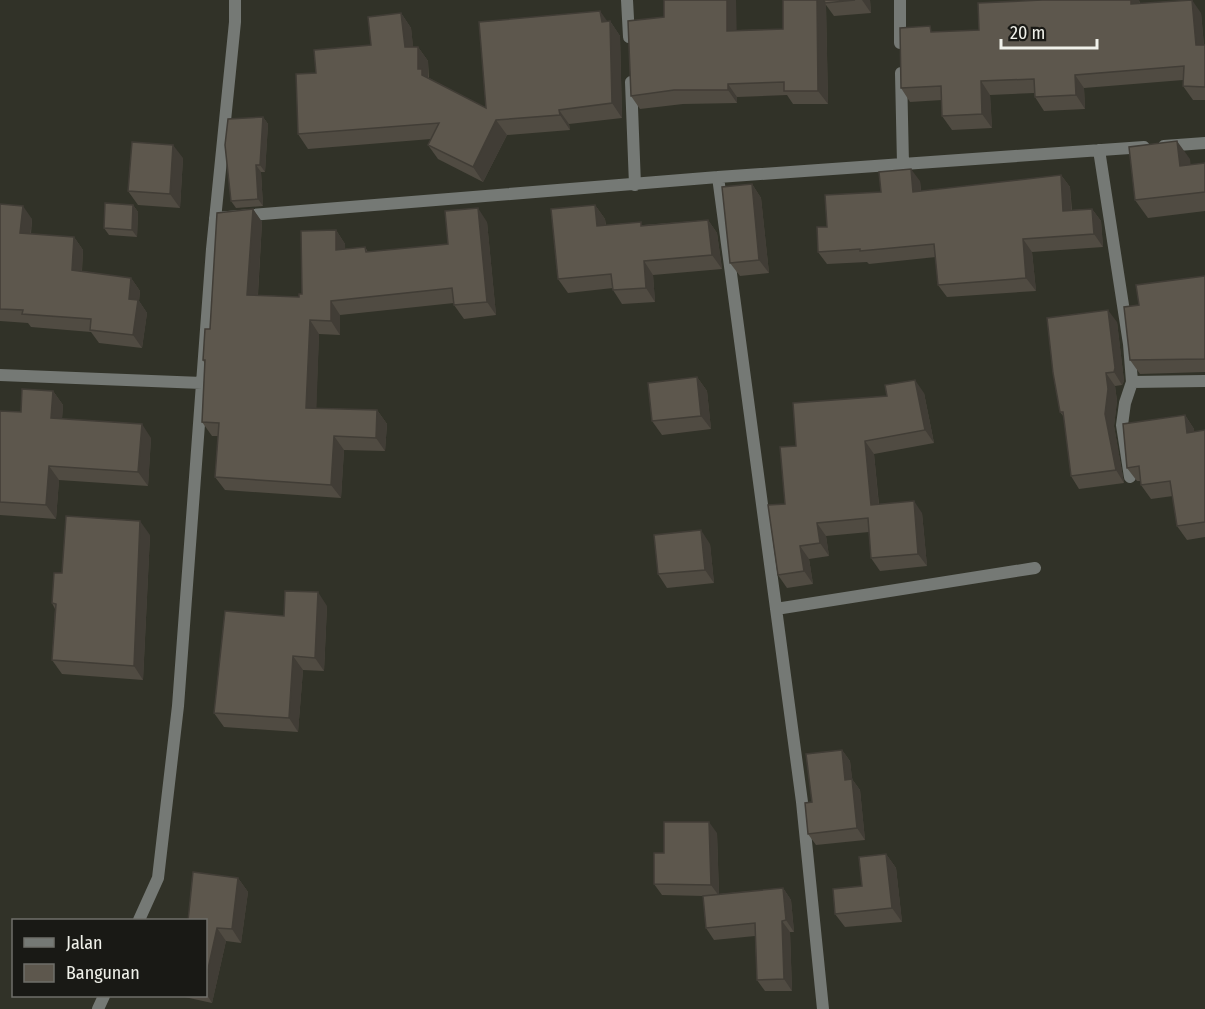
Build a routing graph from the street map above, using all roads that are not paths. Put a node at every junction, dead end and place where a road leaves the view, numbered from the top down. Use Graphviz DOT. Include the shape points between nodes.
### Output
graph roads {
  1 [pos="235,0"];
  2 [pos="627,0"];
  3 [pos="900,0"];
  4 [pos="629,46"];
  5 [pos="630,69"];
  6 [pos="1205,143"];
  7 [pos="1099,150"];
  8 [pos="903,164"];
  9 [pos="718,177"];
  10 [pos="635,185"];
  11 [pos="215,218"];
  12 [pos="0,375"];
  13 [pos="1205,381"];
  14 [pos="1132,382"];
  15 [pos="202,383"];
  16 [pos="1130,477"];
  17 [pos="1035,568"];
  18 [pos="776,609"];
  19 [pos="139,919"];
  20 [pos="823,1009"];
  1 -- 11 [label="street"];
  2 -- 4 [label="street"];
  3 -- 8 [label="street"];
  5 -- 10 [label="street"];
  6 -- 7 [label="street"];
  7 -- 8 [label="street"];
  7 -- 14 [label="street"];
  8 -- 9 [label="street"];
  9 -- 10 [label="street"];
  9 -- 18 [label="street"];
  10 -- 11 [label="street"];
  11 -- 15 [label="street"];
  12 -- 15 [label="street"];
  13 -- 14 [label="street"];
  14 -- 16 [label="street" via="1122,425"];
  15 -- 19 [label="street" via="178,706 158,878"];
  17 -- 18 [label="street"];
  18 -- 20 [label="street" via="802,802"];
}
